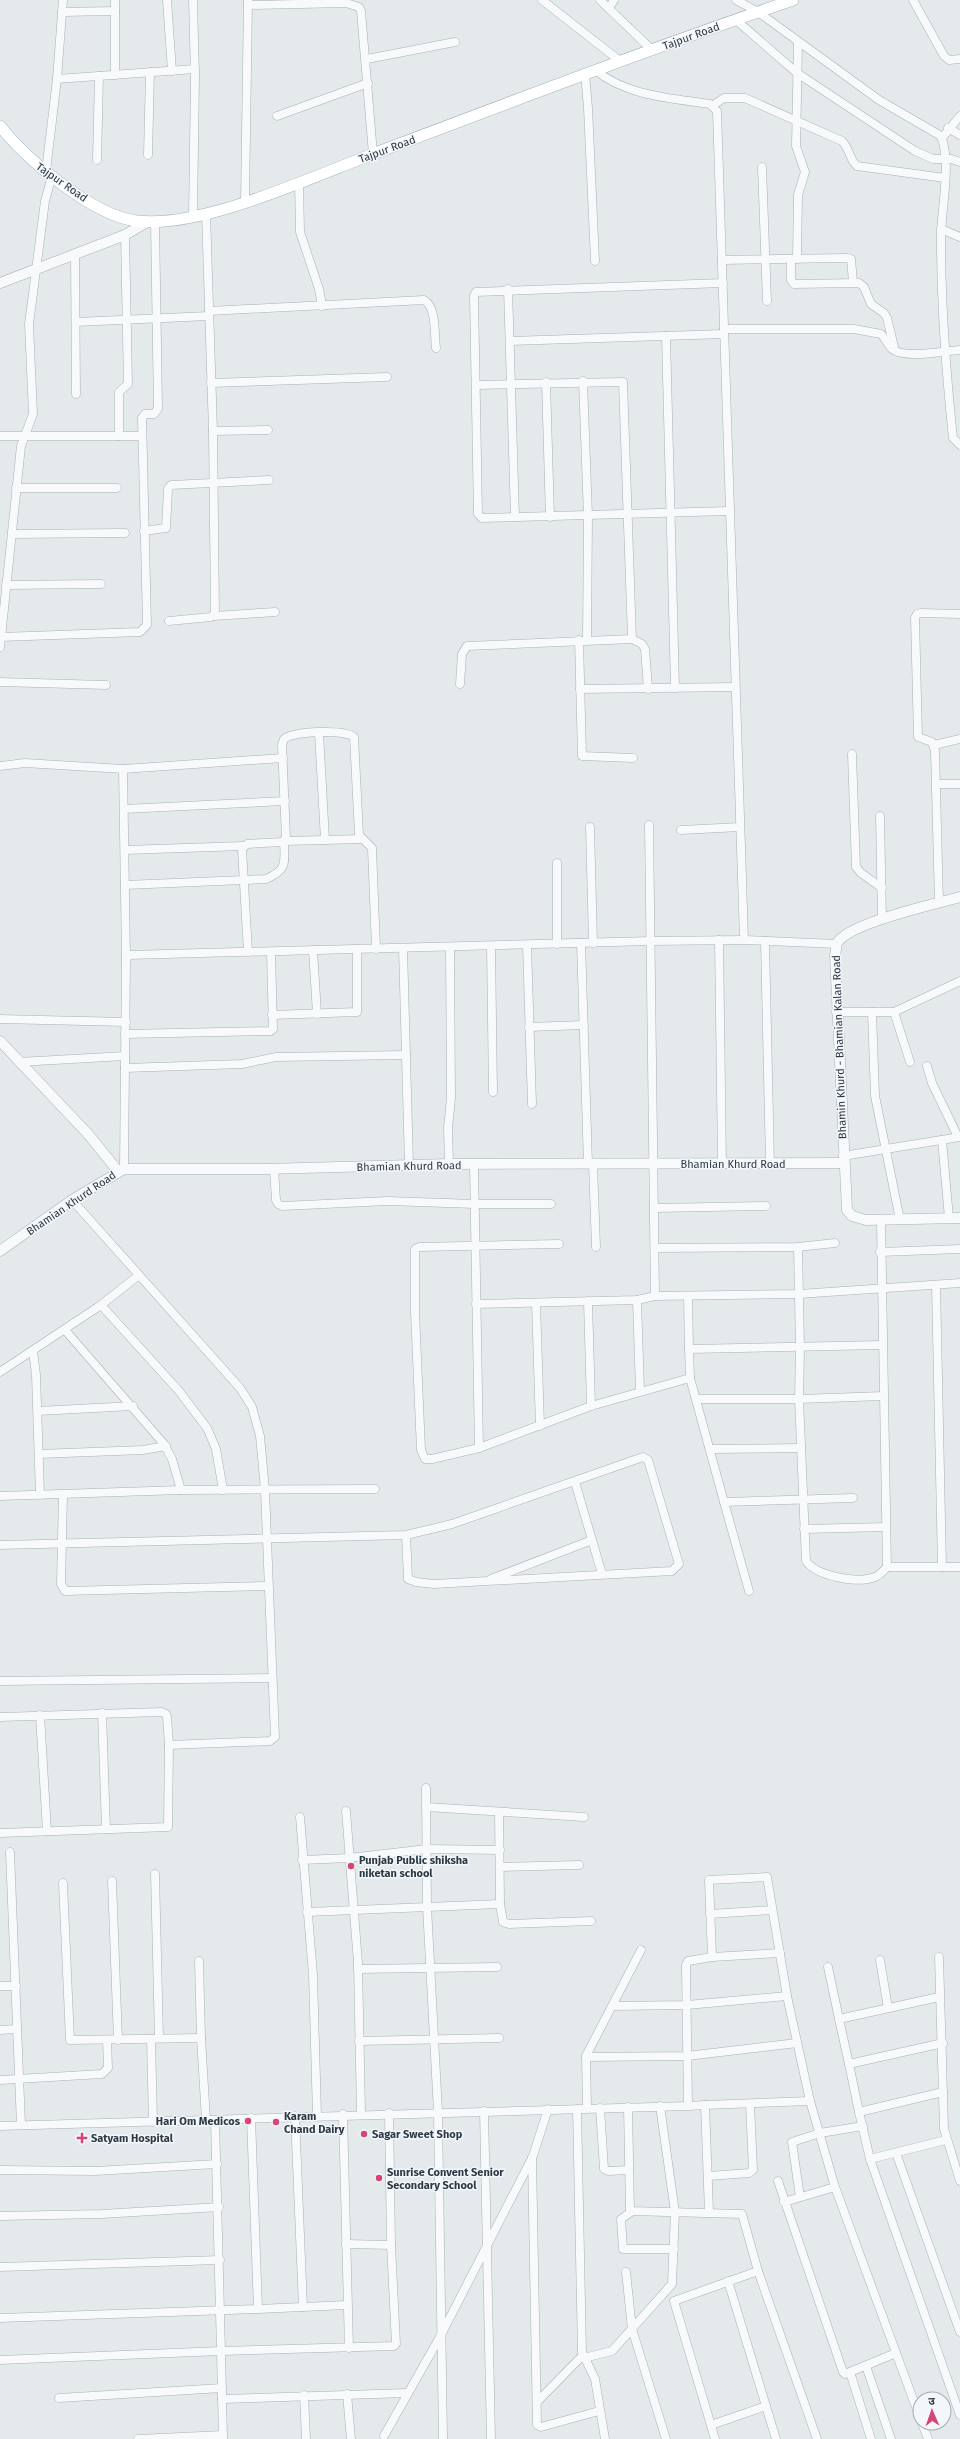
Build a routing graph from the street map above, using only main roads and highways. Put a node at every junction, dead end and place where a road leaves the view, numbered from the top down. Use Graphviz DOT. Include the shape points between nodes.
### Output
graph roads {
  1 [pos="793,0"];
  2 [pos="0,126"];
  1 -- 2 [label="main road, Tajpur Road" via="590,72 299,182 193,216 151,222 134,221 111,213 76,193 49,173 21,151"];
}
